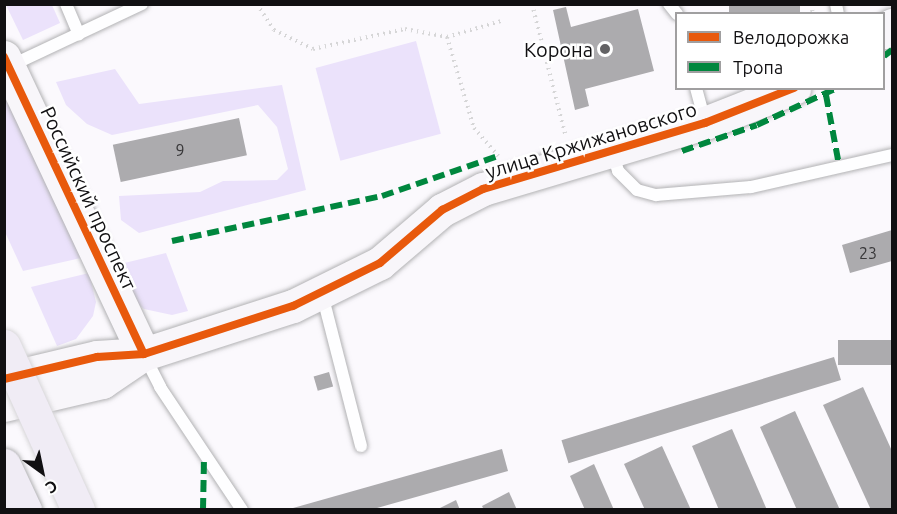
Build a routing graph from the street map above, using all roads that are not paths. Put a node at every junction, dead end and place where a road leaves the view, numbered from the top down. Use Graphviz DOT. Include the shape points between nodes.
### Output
graph roads {
  1 [pos="66,4"];
  2 [pos="142,4"];
  3 [pos="80,34"];
  4 [pos="7,62"];
  5 [pos="697,90"];
  6 [pos="789,90"];
  7 [pos="705,123"];
  8 [pos="612,151"];
  9 [pos="892,155"];
  10 [pos="322,293"];
  11 [pos="4,345"];
  12 [pos="144,354"];
  13 [pos="4,379"];
  14 [pos="4,405"];
  15 [pos="361,446"];
  16 [pos="4,465"];
  17 [pos="24,510"];
  18 [pos="78,510"];
  19 [pos="242,510"];
  1 -- 3 [label="lane"];
  2 -- 3 [label="lane"];
  3 -- 4 [label="lane"];
  4 -- 12 [label="street, Российский проспект"];
  5 -- 7 [label="lane"];
  6 -- 7 [label="street, улица Кржижановского"];
  7 -- 8 [label="street, улица Кржижановского"];
  8 -- 9 [label="lane" via="618,171 637,190 666,196 751,187"];
  8 -- 10 [label="street, улица Кржижановского" via="473,194 442,210 380,263"];
  10 -- 12 [label="street, улица Кржижановского"];
  10 -- 15 [label="lane"];
  11 -- 18 [label="main road, bridge"];
  12 -- 13 [label="street, улица Кржижановского" via="97,357"];
  12 -- 14 [label="street, улица Кржижановского" via="102,382"];
  12 -- 19 [label="lane" via="160,387"];
  16 -- 17 [label="main road"];
}
